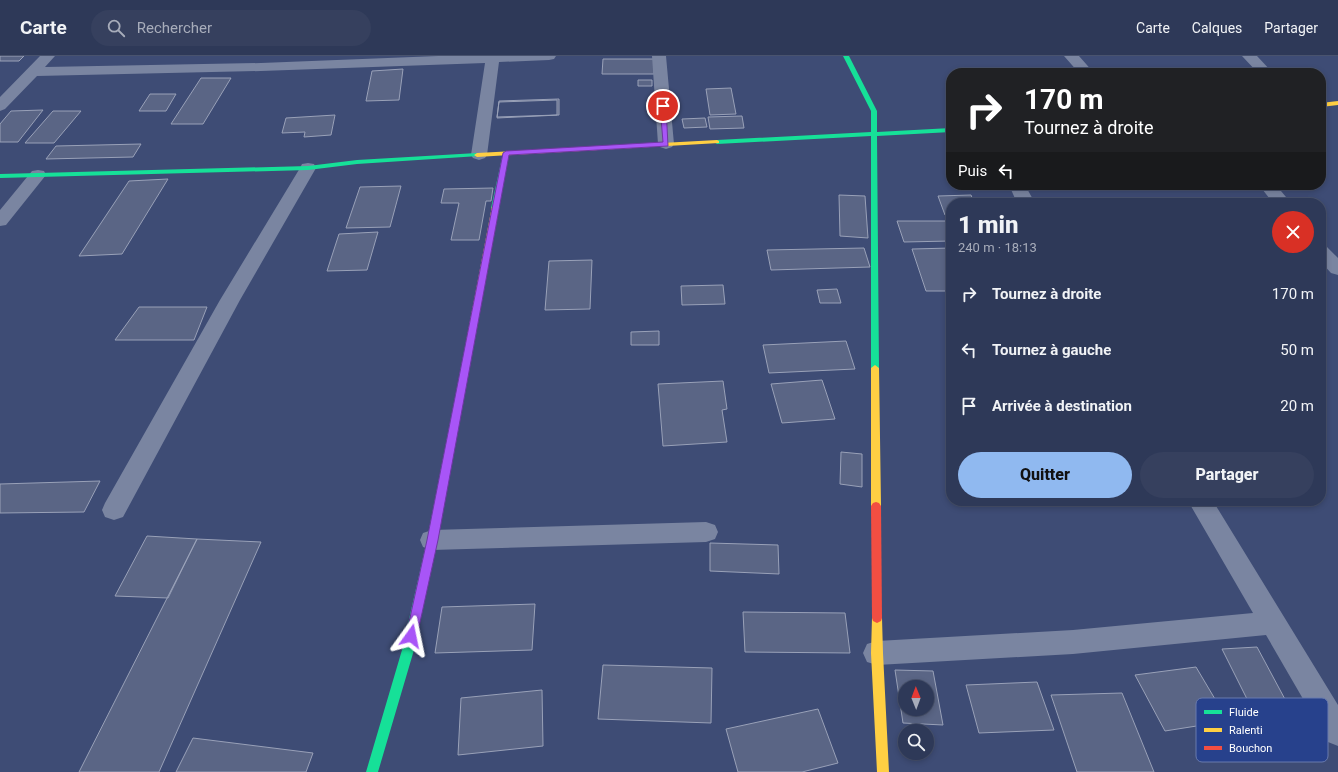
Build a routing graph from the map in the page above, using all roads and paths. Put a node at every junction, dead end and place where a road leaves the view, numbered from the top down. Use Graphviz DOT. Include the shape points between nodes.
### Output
graph roads {
  1 [pos="48,56"];
  2 [pos="549,56"];
  3 [pos="659,56"];
  4 [pos="846,56"];
  5 [pos="1071,56"];
  6 [pos="1249,56"];
  7 [pos="493,57"];
  8 [pos="1082,68"];
  9 [pos="1261,68"];
  10 [pos="32,72"];
  11 [pos="1338,104"];
  12 [pos="1326,105"];
  13 [pos="0,106"];
  14 [pos="946,130"];
  15 [pos="875,134"];
  16 [pos="666,144"];
  17 [pos="506,153"];
  18 [pos="479,155"];
  19 [pos="308,168"];
  20 [pos="38,175"];
  21 [pos="0,176"];
  22 [pos="1271,190"];
  23 [pos="1278,198"];
  24 [pos="0,221"];
  25 [pos="1326,256"];
  26 [pos="1338,269"];
  27 [pos="1203,506"];
  28 [pos="114,510"];
  29 [pos="706,532"];
  30 [pos="432,540"];
  31 [pos="1271,622"];
  32 [pos="877,653"];
  33 [pos="1317,698"];
  34 [pos="1328,716"];
  35 [pos="1338,732"];
  36 [pos="372,772"];
  37 [pos="883,772"];
  1 -- 10 [label="street"];
  2 -- 7 [label="street"];
  3 -- 16 [label="street"];
  4 -- 15 [label="street" via="874,111"];
  5 -- 8 [label="street"];
  6 -- 9 [label="street"];
  7 -- 10 [label="street" via="261,68"];
  7 -- 18 [label="street"];
  10 -- 13 [label="street"];
  11 -- 12 [label="street"];
  14 -- 15 [label="street"];
  15 -- 16 [label="street"];
  15 -- 32 [label="street"];
  16 -- 17 [label="street"];
  17 -- 18 [label="street"];
  17 -- 30 [label="street"];
  18 -- 19 [label="street" via="357,162"];
  19 -- 20 [label="street"];
  19 -- 28 [label="street" via="230,300"];
  20 -- 21 [label="street"];
  20 -- 24 [label="street"];
  22 -- 23 [label="street"];
  25 -- 26 [label="street"];
  27 -- 31 [label="street"];
  29 -- 30 [label="street"];
  30 -- 36 [label="street" via="408,650"];
  31 -- 32 [label="street" via="1073,642"];
  31 -- 33 [label="street"];
  32 -- 37 [label="street"];
  34 -- 35 [label="street"];
}
